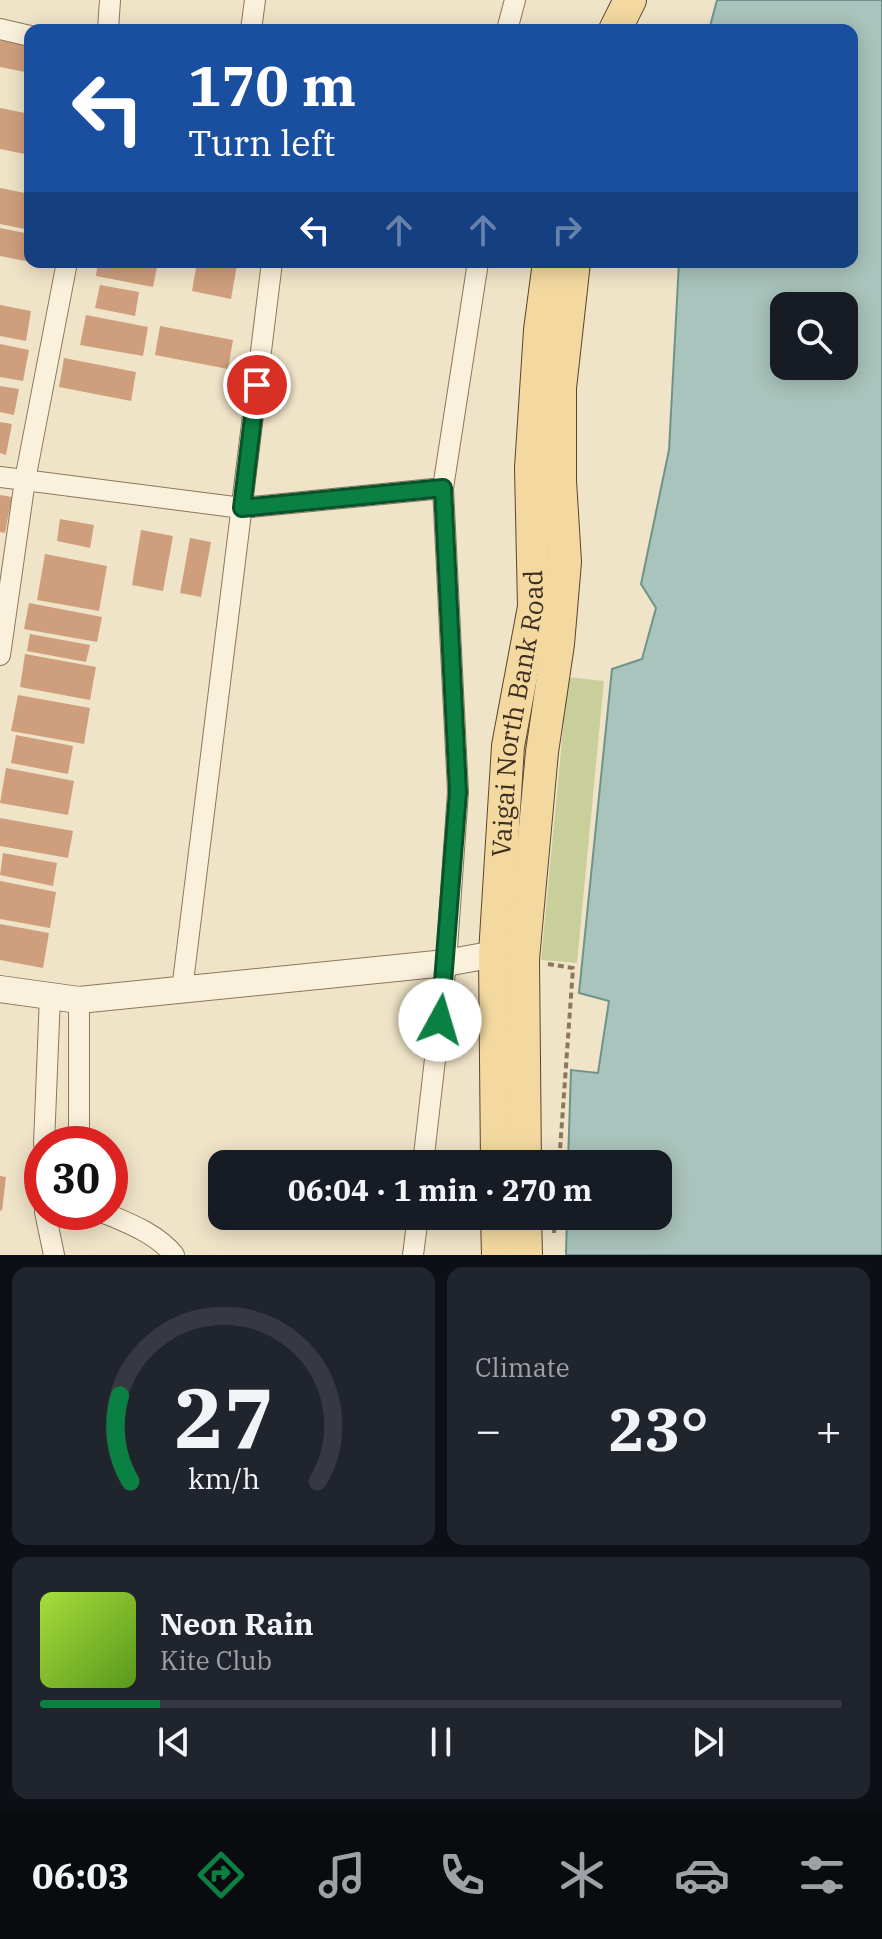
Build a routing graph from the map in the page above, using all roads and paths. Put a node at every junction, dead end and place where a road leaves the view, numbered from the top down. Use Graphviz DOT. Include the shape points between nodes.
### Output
graph roads {
  1 [pos="110,0"];
  2 [pos="255,0"];
  3 [pos="515,0"];
  4 [pos="606,0"];
  5 [pos="630,0"];
  6 [pos="108,24"];
  7 [pos="252,24"];
  8 [pos="509,24"];
  9 [pos="595,24"];
  10 [pos="618,24"];
  11 [pos="0,29"];
  12 [pos="24,35"];
  13 [pos="66,268"];
  14 [pos="271,268"];
  15 [pos="477,268"];
  16 [pos="548,268"];
  17 [pos="573,268"];
  18 [pos="0,477"];
  19 [pos="25,480"];
  20 [pos="443,488"];
  21 [pos="242,508"];
  22 [pos="0,655"];
  23 [pos="509,957"];
  24 [pos="446,963"];
  25 [pos="0,989"];
  26 [pos="182,990"];
  27 [pos="50,996"];
  28 [pos="79,1000"];
  29 [pos="45,1126"];
  30 [pos="79,1126"];
  31 [pos="425,1150"];
  32 [pos="498,1150"];
  33 [pos="524,1150"];
  34 [pos="128,1223"];
  35 [pos="49,1230"];
  36 [pos="416,1230"];
  37 [pos="497,1230"];
  38 [pos="525,1230"];
  39 [pos="54,1255"];
  40 [pos="174,1255"];
  41 [pos="413,1255"];
  42 [pos="498,1255"];
  43 [pos="526,1255"];
  1 -- 6 [label="street"];
  2 -- 7 [label="street"];
  3 -- 8 [label="street"];
  4 -- 9 [label="main road"];
  5 -- 10 [label="main road"];
  11 -- 12 [label="street"];
  13 -- 19 [label="street"];
  14 -- 21 [label="street"];
  15 -- 20 [label="street"];
  16 -- 23 [label="main road, Vaigai North Bank Road" via="531,468 534,607 508,746"];
  17 -- 23 [label="main road, Vaigai North Bank Road" via="560,388 565,562 558,644"];
  18 -- 19 [label="street"];
  19 -- 21 [label="street"];
  19 -- 22 [label="street"];
  20 -- 21 [label="street"];
  20 -- 24 [label="street" via="458,792"];
  21 -- 26 [label="street"];
  23 -- 24 [label="street"];
  23 -- 32 [label="main road, Vaigai North Bank Road"];
  23 -- 33 [label="main road, Vaigai North Bank Road"];
  24 -- 26 [label="street"];
  24 -- 31 [label="street"];
  25 -- 27 [label="street"];
  26 -- 28 [label="street"];
  27 -- 28 [label="street"];
  27 -- 29 [label="street"];
  28 -- 30 [label="street"];
  34 -- 40 [label="street"];
  35 -- 39 [label="street"];
  36 -- 41 [label="street"];
  37 -- 42 [label="main road"];
  38 -- 43 [label="main road"];
}
